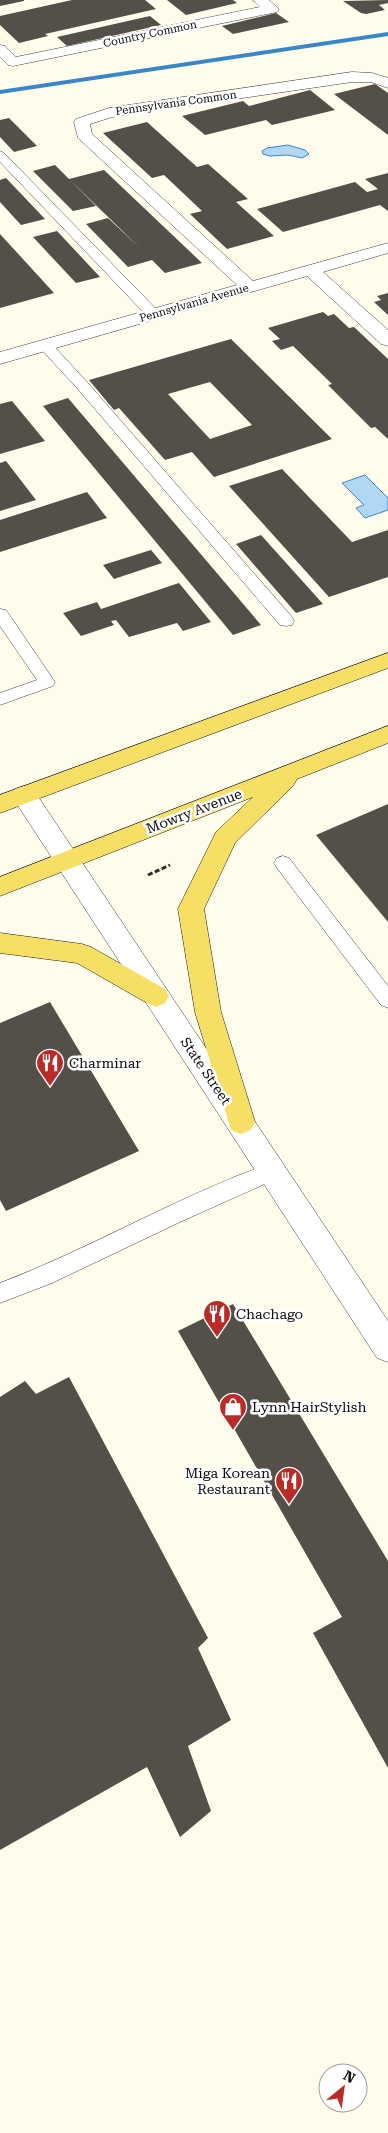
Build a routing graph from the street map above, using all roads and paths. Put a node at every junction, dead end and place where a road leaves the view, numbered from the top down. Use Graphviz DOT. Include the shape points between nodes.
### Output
graph roads {
  1 [pos="260,0"];
  2 [pos="0,49"];
  3 [pos="388,83"];
  4 [pos="0,155"];
  5 [pos="388,248"];
  6 [pos="310,270"];
  7 [pos="250,288"];
  8 [pos="154,315"];
  9 [pos="388,340"];
  10 [pos="45,345"];
  11 [pos="0,358"];
  12 [pos="0,614"];
  13 [pos="286,621"];
  14 [pos="388,660"];
  15 [pos="0,699"];
  16 [pos="388,734"];
  17 [pos="293,772"];
  18 [pos="24,795"];
  19 [pos="0,804"];
  20 [pos="67,860"];
  21 [pos="175,863"];
  22 [pos="284,863"];
  23 [pos="148,874"];
  24 [pos="0,887"];
  25 [pos="0,943"];
  26 [pos="156,996"];
  27 [pos="388,1000"];
  28 [pos="241,1122"];
  29 [pos="272,1172"];
  30 [pos="0,1293"];
  31 [pos="388,1348"];
  1 -- 2 [label="street, Country Common" via="272,9 13,62"];
  3 -- 7 [label="street, Pennsylvania Common" via="352,77 109,112 82,122 84,135"];
  4 -- 8 [label="lane"];
  5 -- 6 [label="street, Pennsylvania Avenue"];
  6 -- 7 [label="street, Pennsylvania Avenue"];
  6 -- 9 [label="street"];
  7 -- 8 [label="street, Pennsylvania Avenue"];
  8 -- 10 [label="street, Pennsylvania Avenue"];
  10 -- 11 [label="street, Pennsylvania Avenue"];
  10 -- 13 [label="lane"];
  12 -- 15 [label="lane" via="48,682"];
  14 -- 18 [label="main road"];
  16 -- 17 [label="main road, Mowry Avenue"];
  17 -- 20 [label="main road, Mowry Avenue"];
  17 -- 28 [label="main road" via="225,838 191,909 208,1012"];
  18 -- 19 [label="main road"];
  18 -- 20 [label="street, State Street"];
  20 -- 24 [label="main road, Mowry Avenue"];
  20 -- 26 [label="street, State Street"];
  21 -- 23 [label="path"];
  22 -- 27 [label="lane"];
  25 -- 26 [label="main road" via="82,954"];
  26 -- 28 [label="street, State Street"];
  28 -- 29 [label="street, State Street"];
  29 -- 30 [label="lane"];
  29 -- 31 [label="street, State Street"];
}
